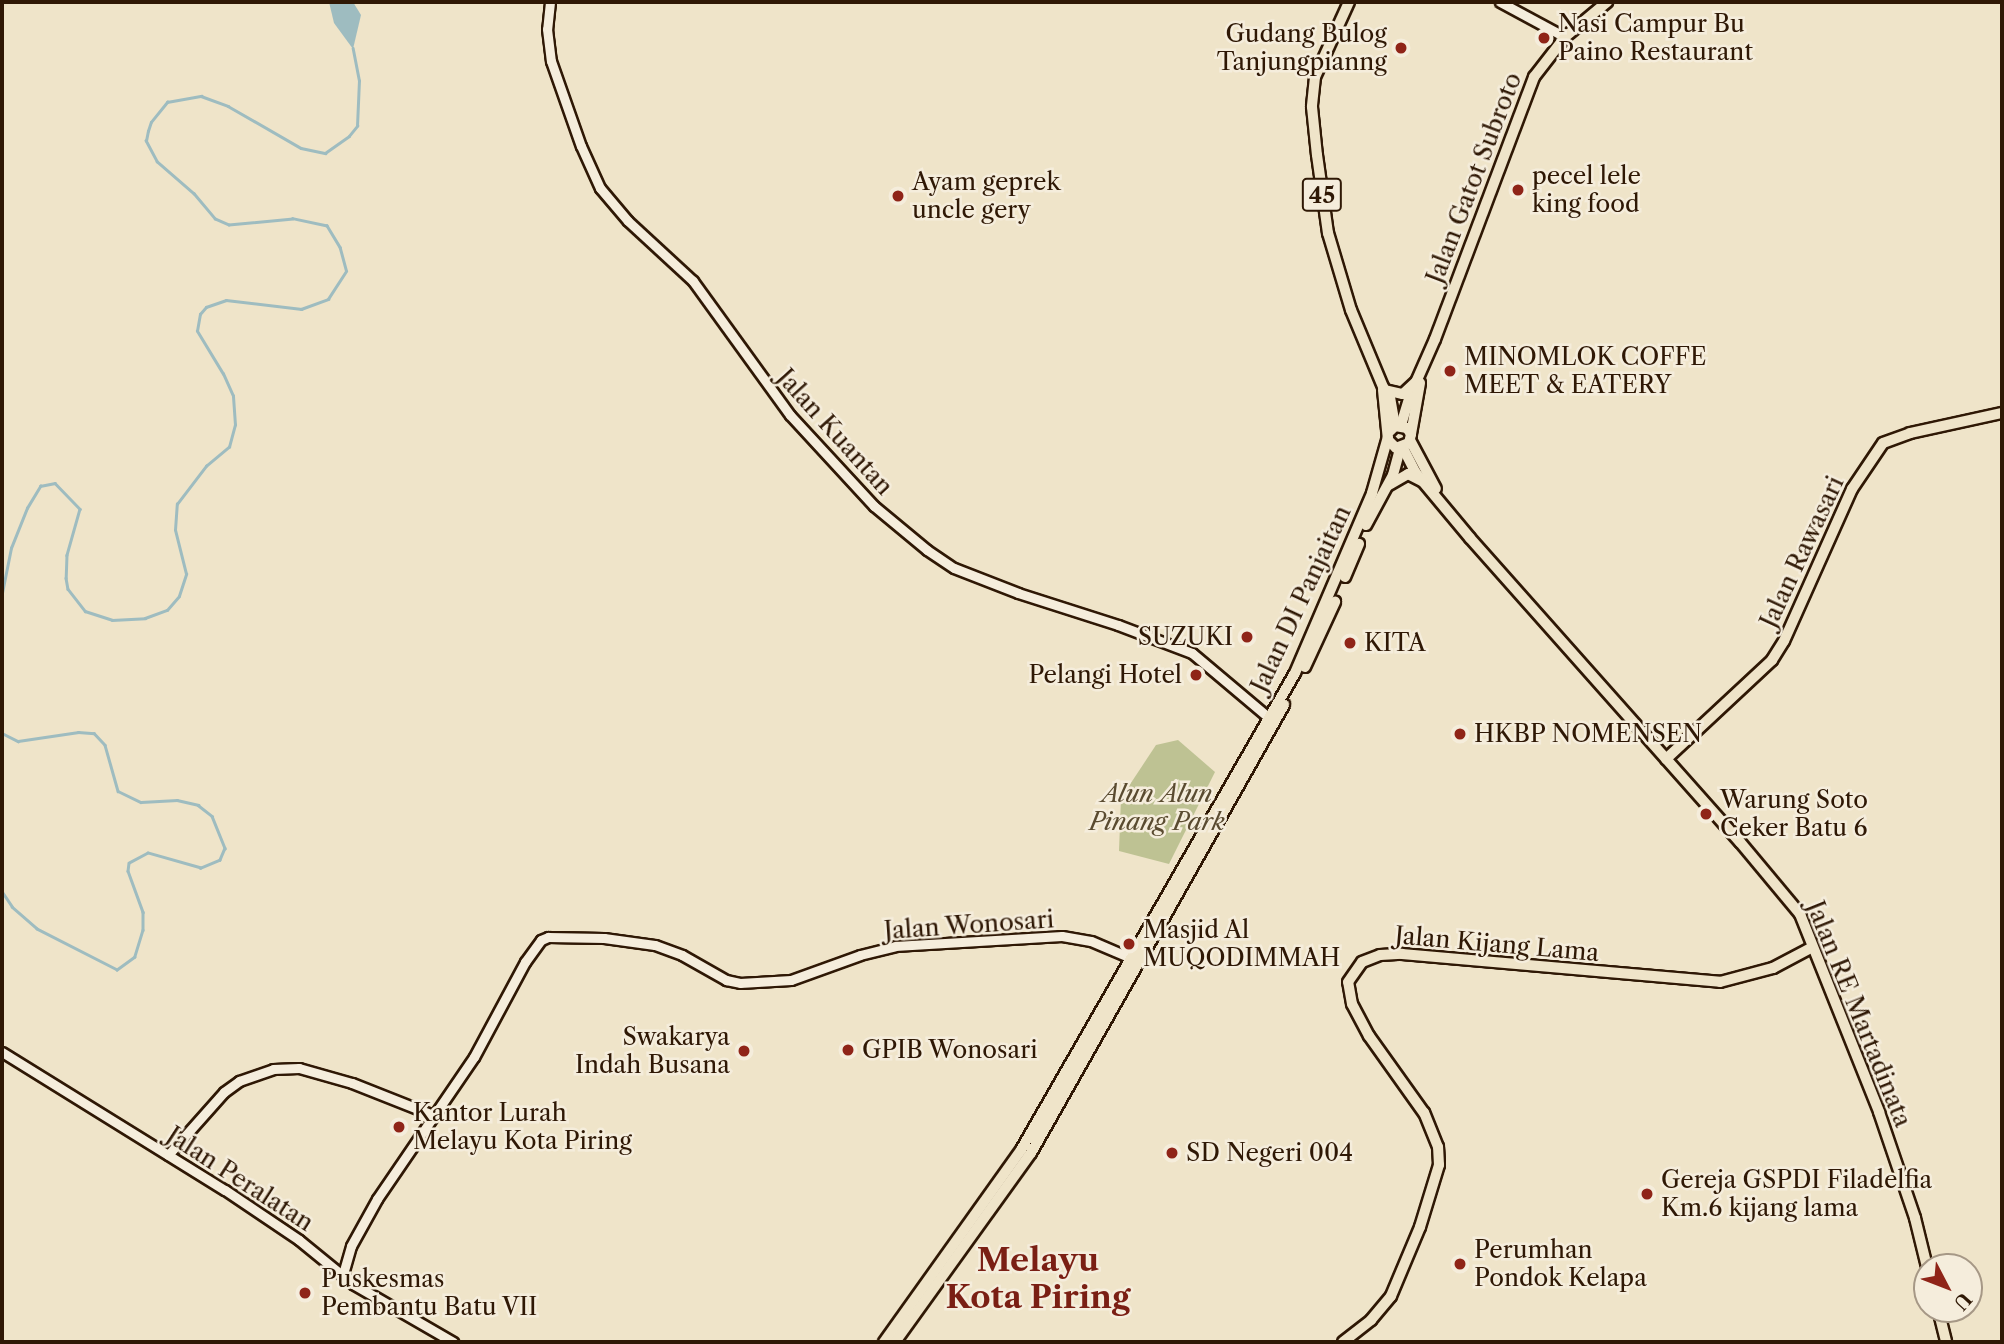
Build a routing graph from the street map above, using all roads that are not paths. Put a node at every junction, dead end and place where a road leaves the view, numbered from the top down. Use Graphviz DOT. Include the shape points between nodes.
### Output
graph roads {
  1 [pos="550,2"];
  2 [pos="1349,2"];
  3 [pos="1500,2"];
  4 [pos="1608,2"];
  5 [pos="1565,37"];
  6 [pos="1429,353"];
  7 [pos="1416,382"];
  8 [pos="1386,391"];
  9 [pos="1409,398"];
  10 [pos="2002,413"];
  11 [pos="1385,414"];
  12 [pos="1393,431"];
  13 [pos="1406,443"];
  14 [pos="1422,481"];
  15 [pos="1377,494"];
  16 [pos="1455,519"];
  17 [pos="1268,718"];
  18 [pos="1666,759"];
  19 [pos="1811,948"];
  20 [pos="1131,958"];
  21 [pos="2,1052"];
  22 [pos="433,1115"];
  23 [pos="168,1155"];
  24 [pos="1924,1253"];
  25 [pos="942,1270"];
  26 [pos="343,1275"];
  27 [pos="1941,1323"];
  28 [pos="453,1342"];
  29 [pos="884,1342"];
  30 [pos="895,1342"];
  31 [pos="1343,1342"];
  32 [pos="1946,1342"];
  1 -- 17 [label="street, Jalan Kuantan" via="551,61 600,188 628,221 693,281 790,415 874,506 927,550 969,575 1182,648 1204,661"];
  2 -- 8 [label="highway, 45" via="1318,65 1312,107 1328,233 1351,310"];
  3 -- 5 [label="street"];
  4 -- 5 [label="main road, Jalan Gatot Subroto"];
  5 -- 6 [label="main road, Jalan Gatot Subroto" via="1534,77"];
  6 -- 7 [label="main road"];
  6 -- 13 [label="main road"];
  7 -- 8 [label="highway" via="1403,394"];
  7 -- 9 [label="main road"];
  8 -- 9 [label="highway" via="1400,401"];
  8 -- 11 [label="highway"];
  8 -- 12 [label="highway"];
  9 -- 12 [label="main road"];
  10 -- 18 [label="main road, Jalan Rawasari" via="1883,443 1852,489 1772,660"];
  11 -- 12 [label="highway"];
  11 -- 15 [label="highway"];
  12 -- 13 [label="highway"];
  12 -- 13 [label="highway" via="1390,444"];
  12 -- 15 [label="highway, Jalan DI Panjaitan"];
  13 -- 14 [label="main road, Jalan RE Martadinata"];
  13 -- 15 [label="highway, Jalan DI Panjaitan" via="1393,475"];
  13 -- 16 [label="main road, Jalan RE Martadinata"];
  14 -- 15 [label="highway" via="1413,474 1405,475"];
  14 -- 16 [label="main road, Jalan RE Martadinata"];
  15 -- 17 [label="highway, Jalan DI Panjaitan" via="1295,673"];
  15 -- 25 [label="highway, Jalan DI Panjaitan" via="1313,652 1127,985 1031,1153"];
  16 -- 18 [label="main road, Jalan RE Martadinata"];
  17 -- 20 [label="highway, Jalan DI Panjaitan"];
  18 -- 19 [label="main road, Jalan RE Martadinata" via="1793,904"];
  19 -- 24 [label="main road, Jalan RE Martadinata" via="1856,1048"];
  19 -- 31 [label="main road, Jalan Kijang Lama" via="1773,968 1720,982 1402,954 1362,962 1348,982 1352,1004 1424,1113 1438,1147 1439,1166 1391,1296"];
  20 -- 22 [label="street, Jalan Wonosari" via="1091,941 1062,936 895,946 790,980 740,984 663,947 604,938 548,937 525,962 474,1057"];
  20 -- 25 [label="highway, Jalan DI Panjaitan" via="1021,1150"];
  21 -- 23 [label="street, Jalan Peralatan"];
  22 -- 23 [label="street" via="352,1083 299,1068 273,1069 239,1081 224,1092"];
  22 -- 26 [label="street, Jalan Wonosari" via="364,1222"];
  23 -- 26 [label="street, Jalan Peralatan" via="293,1236"];
  25 -- 29 [label="highway, Jalan DI Panjaitan"];
  25 -- 30 [label="highway, Jalan DI Panjaitan"];
  26 -- 28 [label="street, Jalan Peralatan"];
  27 -- 32 [label="main road"];
}
